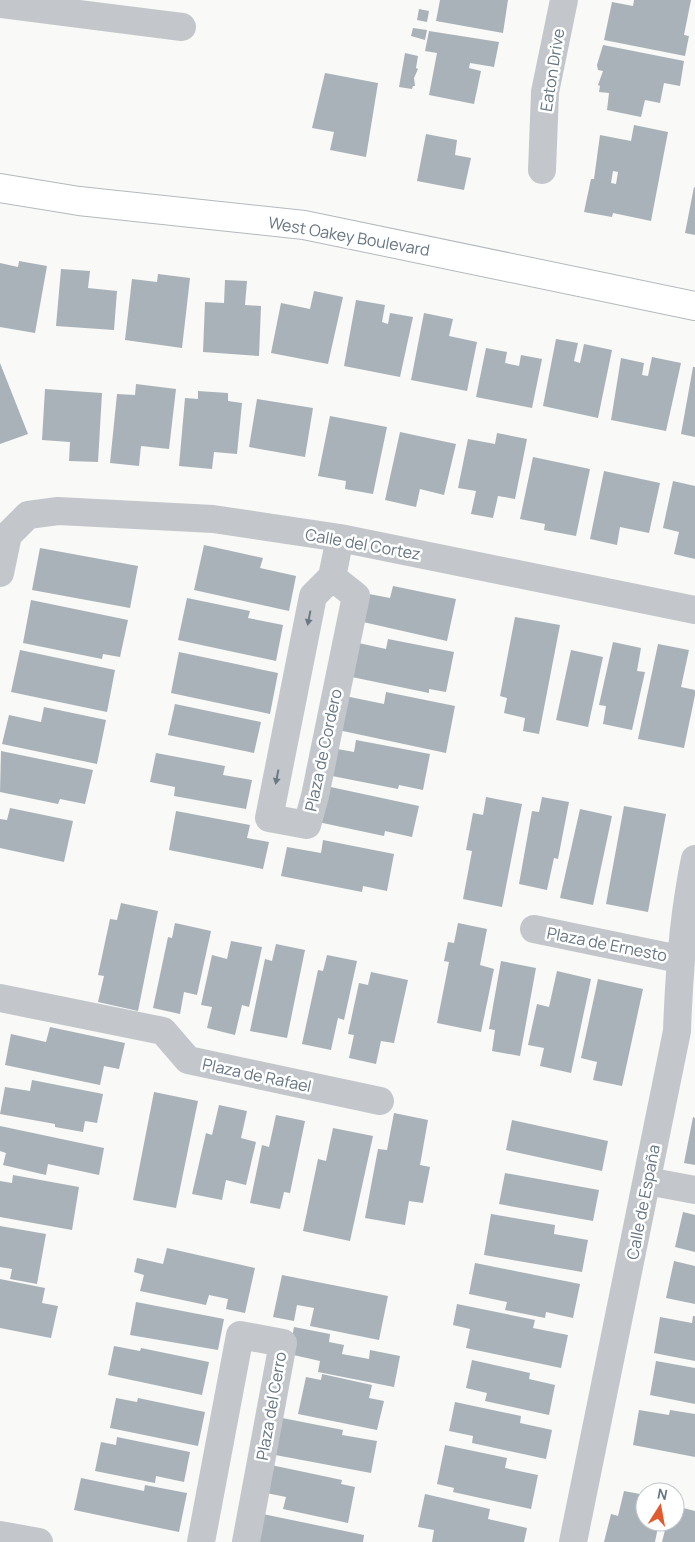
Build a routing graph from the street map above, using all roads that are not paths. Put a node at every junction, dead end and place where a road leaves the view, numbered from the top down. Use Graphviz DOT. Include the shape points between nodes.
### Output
graph roads {
  1 [pos="564,0"];
  2 [pos="0,4"];
  3 [pos="182,27"];
  4 [pos="542,170"];
  5 [pos="0,188"];
  6 [pos="695,306"];
  7 [pos="340,538"];
  8 [pos="0,572"];
  9 [pos="332,576"];
  10 [pos="695,610"];
  11 [pos="695,859"];
  12 [pos="534,929"];
  13 [pos="679,959"];
  14 [pos="0,998"];
  15 [pos="380,1101"];
  16 [pos="647,1181"];
  17 [pos="695,1190"];
  18 [pos="0,1535"];
  19 [pos="38,1542"];
  20 [pos="202,1542"];
  21 [pos="246,1542"];
  22 [pos="573,1542"];
  1 -- 4 [label="street, Eaton Drive" via="545,92"];
  2 -- 3 [label="street"];
  5 -- 6 [label="main road, West Oakey Boulevard" via="79,201 304,225"];
  7 -- 8 [label="street, Calle del Cortez" via="212,519 58,511 28,515 8,535"];
  7 -- 9 [label="street"];
  7 -- 10 [label="street, Calle del Cortez"];
  9 -- 9 [label="street, Plaza de Cordero, one-way" via="313,596 269,818 306,825 315,796 356,596"];
  11 -- 13 [label="street, Calle de España"];
  12 -- 13 [label="street, Plaza de Ernesto"];
  13 -- 16 [label="street, Calle de España" via="677,1031"];
  14 -- 15 [label="street, Plaza de Rafael" via="163,1031 188,1060"];
  16 -- 17 [label="street"];
  16 -- 22 [label="street, Calle de España"];
  18 -- 19 [label="street"];
  20 -- 21 [label="street, Plaza del Cerro" via="240,1335 283,1343"];
}
